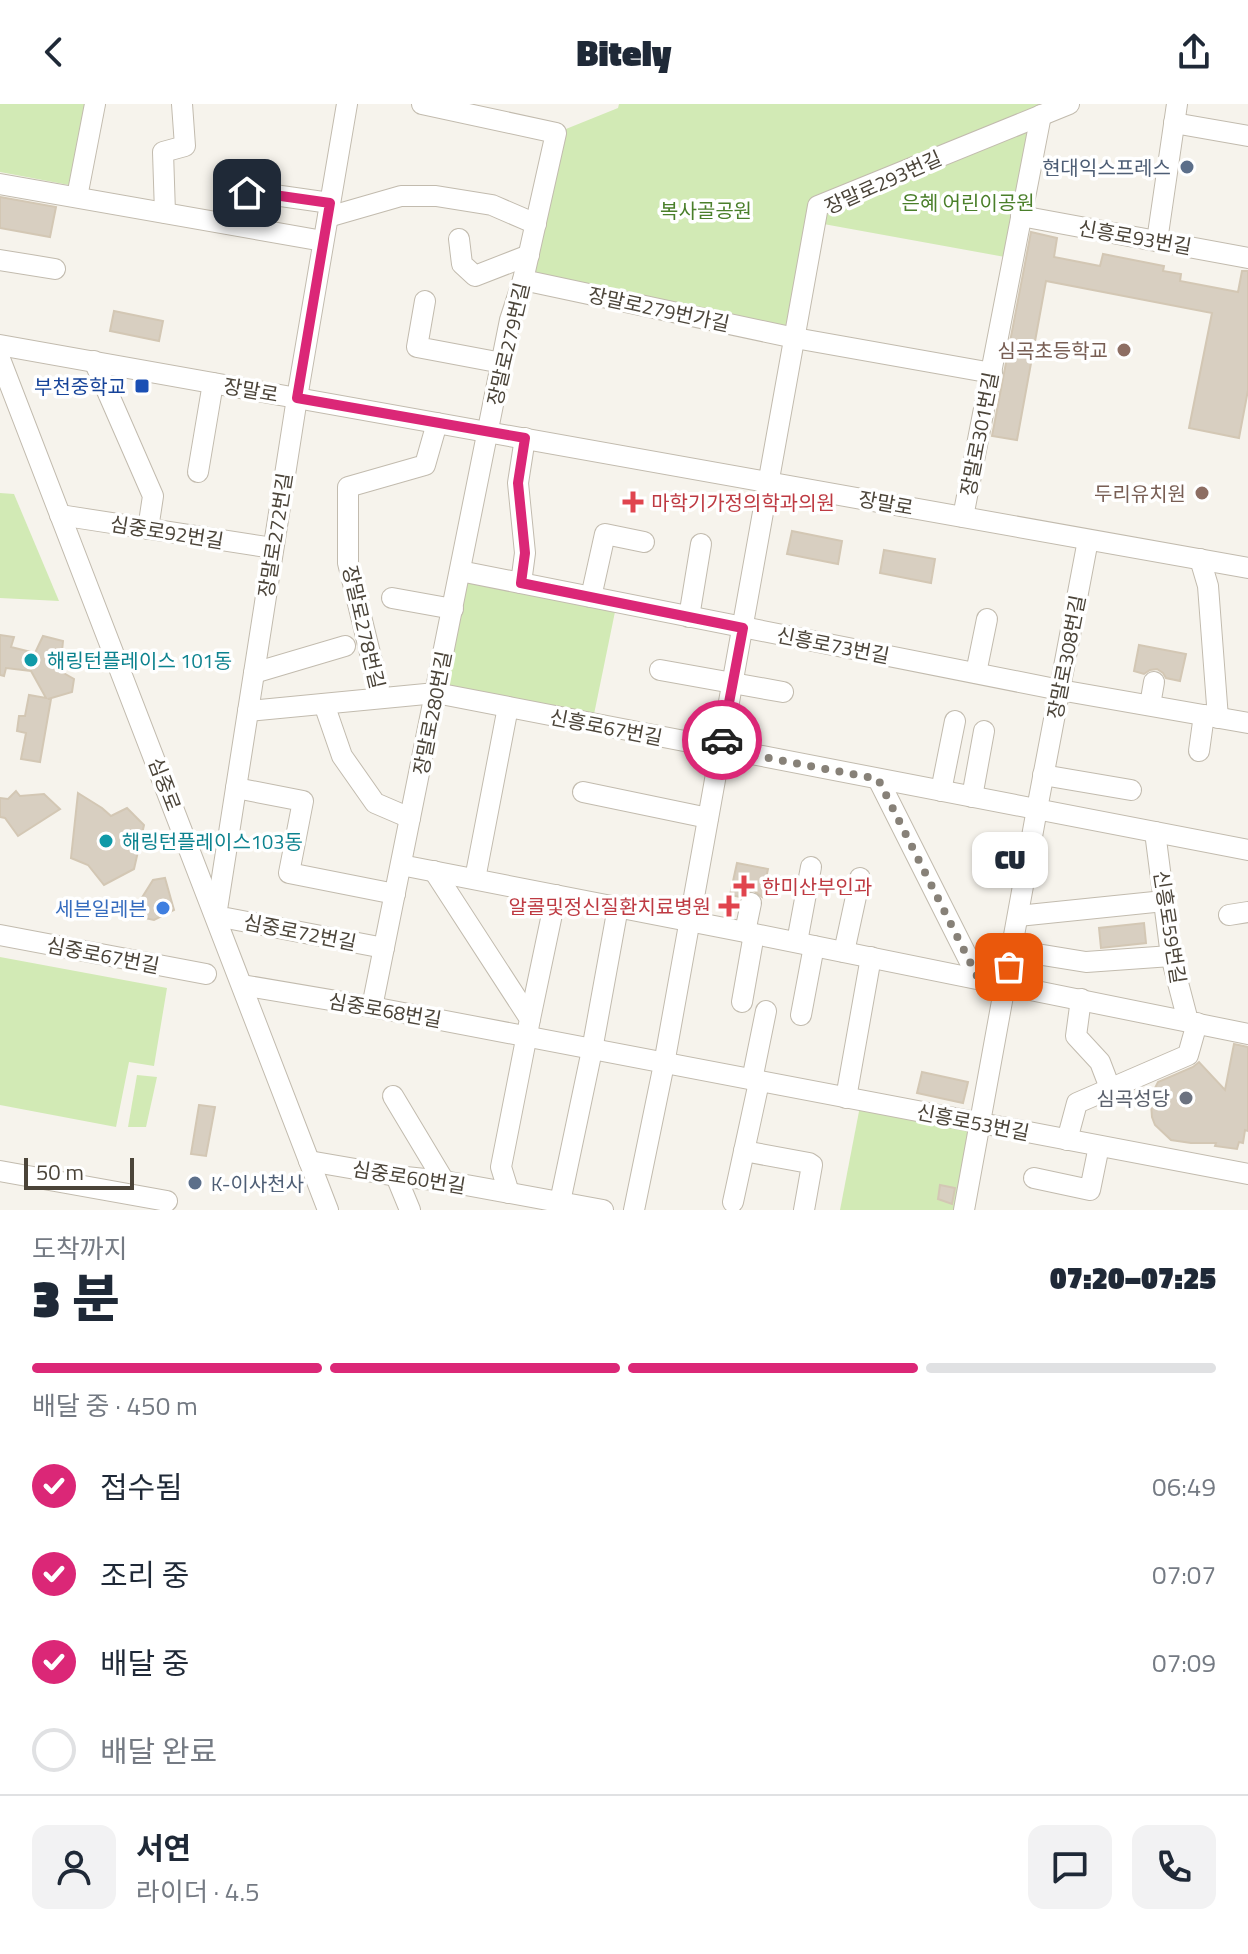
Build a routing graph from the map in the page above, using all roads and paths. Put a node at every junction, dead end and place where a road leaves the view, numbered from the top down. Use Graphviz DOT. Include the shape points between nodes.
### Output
graph roads {
  1 [pos="95,104"];
  2 [pos="182,104"];
  3 [pos="347,104"];
  4 [pos="422,104"];
  5 [pos="1069,104"];
  6 [pos="1176,113"];
  7 [pos="1041,115"];
  8 [pos="1248,136"];
  9 [pos="0,184"];
  10 [pos="247,193"];
  11 [pos="77,197"];
  12 [pos="329,210"];
  13 [pos="165,213"];
  14 [pos="1021,216"];
  15 [pos="536,224"];
  16 [pos="459,239"];
  17 [pos="323,241"];
  18 [pos="1157,241"];
  19 [pos="529,255"];
  20 [pos="1248,258"];
  21 [pos="0,260"];
  22 [pos="55,269"];
  23 [pos="523,280"];
  24 [pos="425,301"];
  25 [pos="795,338"];
  26 [pos="0,345"];
  27 [pos="0,359"];
  28 [pos="94,361"];
  29 [pos="502,363"];
  30 [pos="992,373"];
  31 [pos="213,383"];
  32 [pos="297,398"];
  33 [pos="437,423"];
  34 [pos="488,432"];
  35 [pos="525,438"];
  36 [pos="198,472"];
  37 [pos="769,482"];
  38 [pos="60,515"];
  39 [pos="963,517"];
  40 [pos="148,529"];
  41 [pos="1088,540"];
  42 [pos="644,542"];
  43 [pos="701,544"];
  44 [pos="273,548"];
  45 [pos="1200,559"];
  46 [pos="1248,568"];
  47 [pos="460,571"];
  48 [pos="521,583"];
  49 [pos="591,597"];
  50 [pos="392,598"];
  51 [pos="453,609"];
  52 [pos="689,617"];
  53 [pos="987,619"];
  54 [pos="743,628"];
  55 [pos="345,646"];
  56 [pos="660,670"];
  57 [pos="254,673"];
  58 [pos="976,673"];
  59 [pos="733,682"];
  60 [pos="1154,682"];
  61 [pos="1060,690"];
  62 [pos="783,692"];
  63 [pos="436,693"];
  64 [pos="381,698"];
  65 [pos="324,704"];
  66 [pos="1150,705"];
  67 [pos="508,707"];
  68 [pos="248,711"];
  69 [pos="1211,716"];
  70 [pos="955,721"];
  71 [pos="1248,723"];
  72 [pos="984,731"];
  73 [pos="721,749"];
  74 [pos="1199,751"];
  75 [pos="1043,775"];
  76 [pos="878,779"];
  77 [pos="236,788"];
  78 [pos="1131,790"];
  79 [pos="941,791"];
  80 [pos="583,792"];
  81 [pos="972,797"];
  82 [pos="1037,809"];
  83 [pos="410,818"];
  84 [pos="708,818"];
  85 [pos="1155,832"];
  86 [pos="1248,850"];
  87 [pos="401,865"];
  88 [pos="811,867"];
  89 [pos="434,871"];
  90 [pos="860,878"];
  91 [pos="475,879"];
  92 [pos="395,894"];
  93 [pos="556,895"];
  94 [pos="1164,901"];
  95 [pos="751,903"];
  96 [pos="618,907"];
  97 [pos="216,916"];
  98 [pos="1018,916"];
  99 [pos="689,921"];
  100 [pos="749,933"];
  101 [pos="0,935"];
  102 [pos="806,944"];
  103 [pos="384,948"];
  104 [pos="1012,950"];
  105 [pos="844,952"];
  106 [pos="1171,956"];
  107 [pos="871,957"];
  108 [pos="206,974"];
  109 [pos="978,978"];
  110 [pos="1006,984"];
  111 [pos="242,985"];
  112 [pos="1081,999"];
  113 [pos="742,1002"];
  114 [pos="372,1007"];
  115 [pos="766,1011"];
  116 [pos="801,1015"];
  117 [pos="1192,1022"];
  118 [pos="529,1028"];
  119 [pos="1248,1034"];
  120 [pos="592,1050"];
  121 [pos="664,1064"];
  122 [pos="755,1081"];
  123 [pos="1110,1088"];
  124 [pos="393,1096"];
  125 [pos="846,1098"];
  126 [pos="981,1124"];
  127 [pos="1067,1140"];
  128 [pos="1099,1146"];
  129 [pos="744,1151"];
  130 [pos="309,1161"];
  131 [pos="0,1171"];
  132 [pos="1248,1174"];
  133 [pos="396,1176"];
  134 [pos="1034,1178"];
  135 [pos="444,1181"];
  136 [pos="509,1193"];
  137 [pos="167,1201"];
  138 [pos="560,1202"];
  139 [pos="733,1202"];
  140 [pos="328,1210"];
  141 [pos="410,1210"];
  142 [pos="603,1210"];
  143 [pos="634,1210"];
  144 [pos="804,1210"];
  145 [pos="964,1210"];
  1 -- 11 [label="street"];
  2 -- 13 [label="street" via="185,146 163,152"];
  3 -- 12 [label="street, 장말로272번길"];
  4 -- 15 [label="street, 장말로279번길" via="556,133"];
  5 -- 7 [label="street, 장말로293번길"];
  6 -- 8 [label="street"];
  6 -- 18 [label="street"];
  7 -- 14 [label="street, 장말로301번길"];
  7 -- 25 [label="street, 장말로293번길" via="818,206"];
  9 -- 11 [label="street"];
  10 -- 12 [label="street"];
  11 -- 13 [label="street"];
  12 -- 15 [label="street" via="401,196 436,196 492,205"];
  12 -- 17 [label="street, 장말로272번길"];
  13 -- 17 [label="street"];
  14 -- 18 [label="street, 신흥로93번길"];
  14 -- 30 [label="street, 장말로301번길"];
  15 -- 19 [label="street, 장말로279번길"];
  16 -- 19 [label="street, 장말로279번길" via="462,264 475,276"];
  17 -- 32 [label="street, 장말로272번길"];
  18 -- 20 [label="street, 신흥로93번길"];
  19 -- 23 [label="street, 장말로279번길"];
  21 -- 22 [label="street"];
  23 -- 25 [label="street, 장말로279번가길"];
  23 -- 29 [label="street, 장말로279번길"];
  24 -- 29 [label="street" via="417,347"];
  25 -- 30 [label="street"];
  25 -- 37 [label="street, 장말로293번길"];
  26 -- 28 [label="street, 장말로"];
  27 -- 38 [label="street, 심중로"];
  28 -- 31 [label="street, 장말로"];
  28 -- 40 [label="street" via="153,496"];
  29 -- 34 [label="street, 장말로279번길"];
  30 -- 39 [label="street, 장말로301번길"];
  31 -- 32 [label="street, 장말로"];
  31 -- 36 [label="street, 장말로"];
  32 -- 33 [label="street, 장말로"];
  32 -- 44 [label="street, 장말로272번길"];
  33 -- 34 [label="street, 장말로"];
  33 -- 64 [label="street, 장말로278번길" via="425,465 348,487 348,563"];
  34 -- 35 [label="street, 장말로"];
  34 -- 47 [label="street, 장말로280번길"];
  35 -- 37 [label="street, 장말로"];
  35 -- 48 [label="street" via="518,483 525,553"];
  37 -- 39 [label="street, 장말로"];
  37 -- 54 [label="street, 장말로293번길"];
  38 -- 40 [label="street, 심중로92번길"];
  38 -- 97 [label="street, 심중로"];
  39 -- 41 [label="street, 장말로"];
  40 -- 44 [label="street, 심중로92번길"];
  41 -- 45 [label="street, 장말로"];
  41 -- 61 [label="street, 장말로308번길"];
  42 -- 49 [label="street" via="605,534"];
  43 -- 52 [label="street"];
  44 -- 57 [label="street, 장말로272번길"];
  45 -- 46 [label="street, 장말로"];
  45 -- 69 [label="street" via="1208,586"];
  47 -- 48 [label="street, 신흥로73번길"];
  47 -- 51 [label="street, 장말로280번길"];
  48 -- 49 [label="street, 신흥로73번길"];
  49 -- 52 [label="street, 신흥로73번길"];
  50 -- 51 [label="street"];
  51 -- 63 [label="street, 장말로280번길"];
  52 -- 54 [label="street, 신흥로73번길"];
  53 -- 58 [label="street"];
  54 -- 58 [label="street, 신흥로73번길"];
  54 -- 59 [label="street, 장말로293번길"];
  55 -- 57 [label="street"];
  56 -- 59 [label="street"];
  57 -- 68 [label="street, 장말로272번길"];
  58 -- 61 [label="street, 신흥로73번길"];
  59 -- 62 [label="street"];
  59 -- 73 [label="street, 장말로293번길"];
  60 -- 66 [label="street"];
  61 -- 66 [label="street, 신흥로73번길"];
  61 -- 75 [label="street, 장말로308번길"];
  63 -- 64 [label="street, 신흥로67번길"];
  63 -- 67 [label="street, 신흥로67번길"];
  63 -- 83 [label="street, 장말로280번길"];
  64 -- 65 [label="street, 신흥로67번길"];
  65 -- 68 [label="street, 신흥로67번길"];
  65 -- 83 [label="street" via="342,756 375,803"];
  66 -- 69 [label="street, 신흥로73번길"];
  67 -- 73 [label="street, 신흥로67번길"];
  67 -- 91 [label="street"];
  68 -- 77 [label="street, 장말로272번길"];
  69 -- 71 [label="street, 신흥로73번길"];
  69 -- 74 [label="street"];
  70 -- 79 [label="street"];
  72 -- 81 [label="street"];
  73 -- 76 [label="street, 신흥로67번길"];
  73 -- 84 [label="street, 장말로293번길"];
  75 -- 78 [label="street"];
  75 -- 82 [label="street, 장말로308번길"];
  76 -- 79 [label="street, 신흥로67번길"];
  76 -- 109 [label="street"];
  77 -- 92 [label="street" via="303,801 289,873"];
  77 -- 97 [label="street, 장말로272번길"];
  79 -- 81 [label="street, 신흥로67번길"];
  80 -- 84 [label="street"];
  81 -- 82 [label="street, 신흥로67번길"];
  82 -- 85 [label="street, 신흥로67번길"];
  82 -- 98 [label="street, 장말로308번길"];
  83 -- 87 [label="street, 장말로280번길"];
  84 -- 99 [label="street, 장말로293번길"];
  85 -- 86 [label="street, 신흥로67번길"];
  85 -- 94 [label="street, 신흥로59번길"];
  87 -- 89 [label="street"];
  87 -- 92 [label="street, 장말로280번길"];
  88 -- 102 [label="street"];
  89 -- 91 [label="street"];
  89 -- 118 [label="street"];
  90 -- 105 [label="street"];
  91 -- 93 [label="street"];
  92 -- 103 [label="street, 장말로280번길"];
  93 -- 96 [label="street"];
  93 -- 118 [label="street"];
  94 -- 98 [label="street"];
  94 -- 106 [label="street, 신흥로59번길"];
  95 -- 100 [label="street"];
  96 -- 99 [label="street"];
  96 -- 120 [label="street"];
  97 -- 103 [label="street, 심중로72번길"];
  97 -- 111 [label="street, 심중로"];
  98 -- 104 [label="street, 장말로308번길"];
  99 -- 100 [label="street"];
  99 -- 121 [label="street, 장말로293번길"];
  100 -- 102 [label="street"];
  100 -- 113 [label="street"];
  101 -- 108 [label="street, 심중로67번길"];
  102 -- 105 [label="street"];
  102 -- 116 [label="street"];
  103 -- 114 [label="street, 장말로280번길"];
  104 -- 106 [label="street" via="1086,962"];
  104 -- 110 [label="street, 장말로308번길"];
  105 -- 107 [label="street"];
  106 -- 117 [label="street, 신흥로59번길"];
  107 -- 109 [label="street"];
  107 -- 125 [label="street"];
  109 -- 110 [label="street"];
  110 -- 112 [label="street"];
  110 -- 126 [label="street, 장말로308번길"];
  111 -- 114 [label="street, 심중로68번길"];
  111 -- 130 [label="street, 심중로"];
  112 -- 117 [label="street"];
  112 -- 123 [label="street" via="1076,1036 1100,1062"];
  114 -- 118 [label="street, 심중로68번길"];
  115 -- 122 [label="street"];
  117 -- 119 [label="street"];
  117 -- 123 [label="street" via="1188,1055"];
  118 -- 120 [label="street, 심중로68번길"];
  118 -- 136 [label="street" via="501,1167"];
  120 -- 121 [label="street, 심중로68번길"];
  120 -- 138 [label="street"];
  121 -- 122 [label="street, 신흥로53번길"];
  121 -- 143 [label="street, 장말로293번길"];
  122 -- 125 [label="street, 신흥로53번길"];
  122 -- 129 [label="street"];
  123 -- 127 [label="street" via="1077,1103"];
  124 -- 135 [label="street"];
  125 -- 126 [label="street, 신흥로53번길"];
  126 -- 127 [label="street, 신흥로53번길"];
  126 -- 145 [label="street, 장말로308번길"];
  127 -- 128 [label="street, 신흥로53번길"];
  128 -- 132 [label="street, 신흥로53번길"];
  128 -- 134 [label="street" via="1090,1190"];
  129 -- 139 [label="street"];
  129 -- 144 [label="street" via="812,1165"];
  130 -- 133 [label="street, 심중로60번길"];
  130 -- 140 [label="street, 심중로"];
  131 -- 137 [label="street"];
  133 -- 135 [label="street, 심중로60번길"];
  133 -- 141 [label="street"];
  135 -- 136 [label="street, 심중로60번길"];
  136 -- 138 [label="street, 심중로60번길"];
  138 -- 142 [label="street, 심중로60번길"];
}
